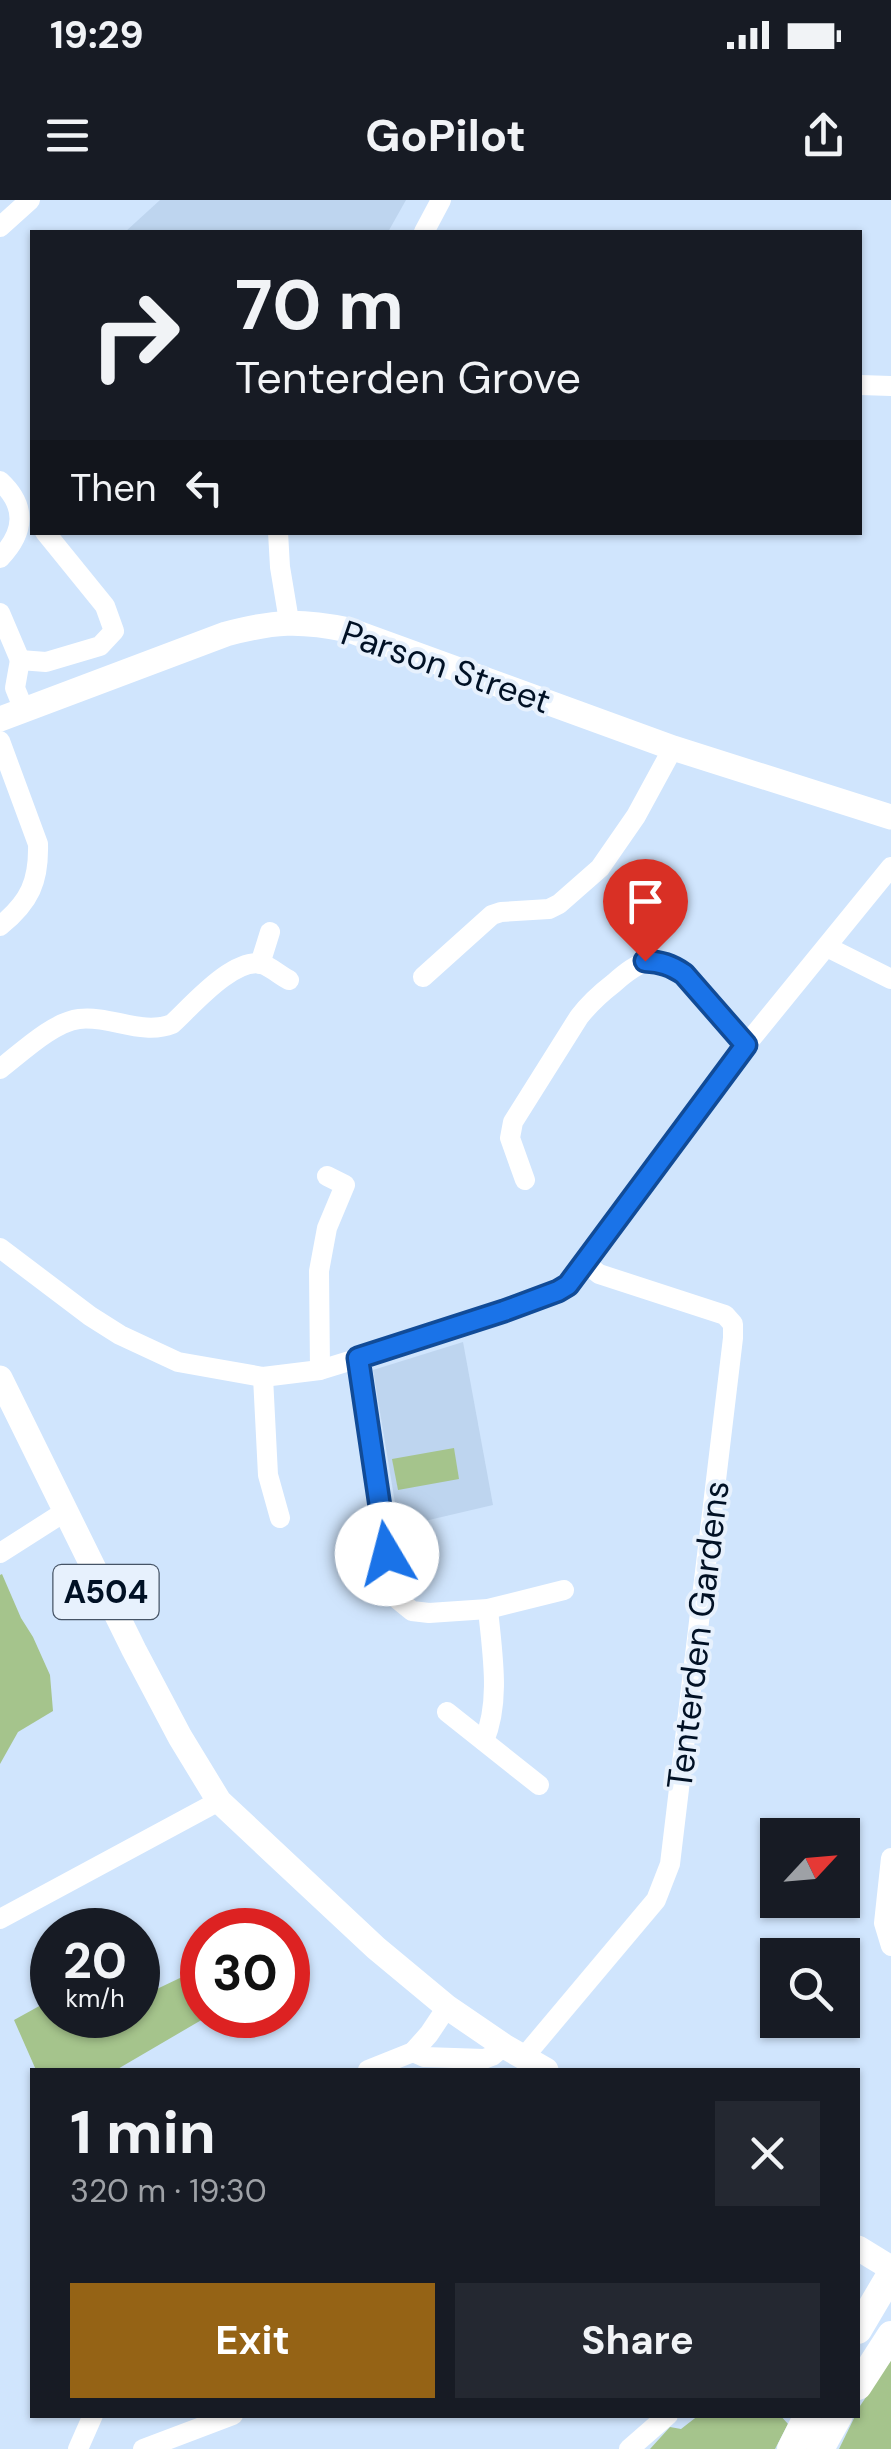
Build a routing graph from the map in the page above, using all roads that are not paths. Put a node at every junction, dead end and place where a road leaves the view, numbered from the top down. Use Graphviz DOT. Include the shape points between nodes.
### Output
graph roads {
  1 [pos="30,200"];
  2 [pos="441,200"];
  3 [pos="0,227"];
  4 [pos="425,230"];
  5 [pos="862,385"];
  6 [pos="891,386"];
  7 [pos="0,481"];
  8 [pos="17,502"];
  9 [pos="30,516"];
  10 [pos="47,535"];
  11 [pos="278,535"];
  12 [pos="0,558"];
  13 [pos="0,613"];
  14 [pos="289,621"];
  15 [pos="20,660"];
  16 [pos="12,715"];
  17 [pos="0,742"];
  18 [pos="673,748"];
  19 [pos="891,817"];
  20 [pos="891,866"];
  21 [pos="0,926"];
  22 [pos="270,932"];
  23 [pos="827,947"];
  24 [pos="260,964"];
  25 [pos="423,977"];
  26 [pos="289,980"];
  27 [pos="891,980"];
  28 [pos="746,1045"];
  29 [pos="0,1068"];
  30 [pos="525,1180"];
  31 [pos="345,1183"];
  32 [pos="0,1248"];
  33 [pos="585,1263"];
  34 [pos="358,1358"];
  35 [pos="320,1370"];
  36 [pos="263,1377"];
  37 [pos="0,1378"];
  38 [pos="66,1511"];
  39 [pos="280,1518"];
  40 [pos="0,1554"];
  41 [pos="564,1590"];
  42 [pos="488,1609"];
  43 [pos="446,1712"];
  44 [pos="484,1742"];
  45 [pos="539,1785"];
  46 [pos="220,1801"];
  47 [pos="891,1858"];
  48 [pos="0,1919"];
  49 [pos="891,1946"];
  50 [pos="447,2007"];
  51 [pos="412,2052"];
  52 [pos="525,2058"];
  53 [pos="373,2068"];
  54 [pos="860,2249"];
  55 [pos="891,2271"];
  56 [pos="860,2326"];
  57 [pos="891,2335"];
  58 [pos="860,2383"];
  59 [pos="93,2418"];
  60 [pos="225,2418"];
  61 [pos="665,2418"];
  62 [pos="78,2449"];
  63 [pos="143,2449"];
  64 [pos="629,2449"];
  1 -- 3 [label="street"];
  2 -- 4 [label="street"];
  5 -- 6 [label="street"];
  7 -- 8 [label="street"];
  8 -- 9 [label="street"];
  8 -- 12 [label="street" via="18,532"];
  10 -- 15 [label="street" via="105,606 114,631 100,646 46,662"];
  11 -- 14 [label="street"];
  13 -- 15 [label="street"];
  14 -- 16 [label="main road, Parson Street" via="226,634"];
  14 -- 18 [label="main road, Parson Street" via="349,630"];
  15 -- 16 [label="street"];
  17 -- 21 [label="street" via="39,861 32,890"];
  18 -- 19 [label="main road, Parson Street"];
  18 -- 25 [label="street" via="600,868 549,909 492,915"];
  20 -- 23 [label="street"];
  22 -- 24 [label="street"];
  23 -- 27 [label="street"];
  23 -- 28 [label="street"];
  24 -- 26 [label="street"];
  24 -- 29 [label="street" via="231,972 166,1027 81,1018 55,1028"];
  28 -- 30 [label="street" via="684,974 660,962 632,966 579,1016 513,1122 510,1138"];
  28 -- 33 [label="street"];
  31 -- 35 [label="street" via="319,1270"];
  32 -- 36 [label="street" via="120,1335 178,1362"];
  33 -- 34 [label="street" via="558,1291"];
  33 -- 52 [label="street, Tenterden Gardens" via="599,1274 726,1314 733,1338 670,1864 656,1900"];
  34 -- 35 [label="street"];
  34 -- 42 [label="street" via="396,1598 412,1611"];
  35 -- 36 [label="street"];
  36 -- 39 [label="street" via="268,1475"];
  37 -- 38 [label="main road, A504"];
  38 -- 40 [label="street"];
  38 -- 46 [label="main road, A504"];
  41 -- 42 [label="street"];
  42 -- 44 [label="street" via="494,1705"];
  43 -- 44 [label="street"];
  44 -- 45 [label="street"];
  46 -- 48 [label="street"];
  46 -- 50 [label="main road, A504"];
  47 -- 49 [label="street" via="884,1923"];
  50 -- 51 [label="street"];
  50 -- 52 [label="main road, A504"];
  51 -- 52 [label="street"];
  51 -- 53 [label="street"];
  54 -- 55 [label="main road"];
  55 -- 56 [label="highway"];
  57 -- 58 [label="highway"];
  59 -- 62 [label="street"];
  60 -- 63 [label="street"];
  61 -- 64 [label="street"];
}
